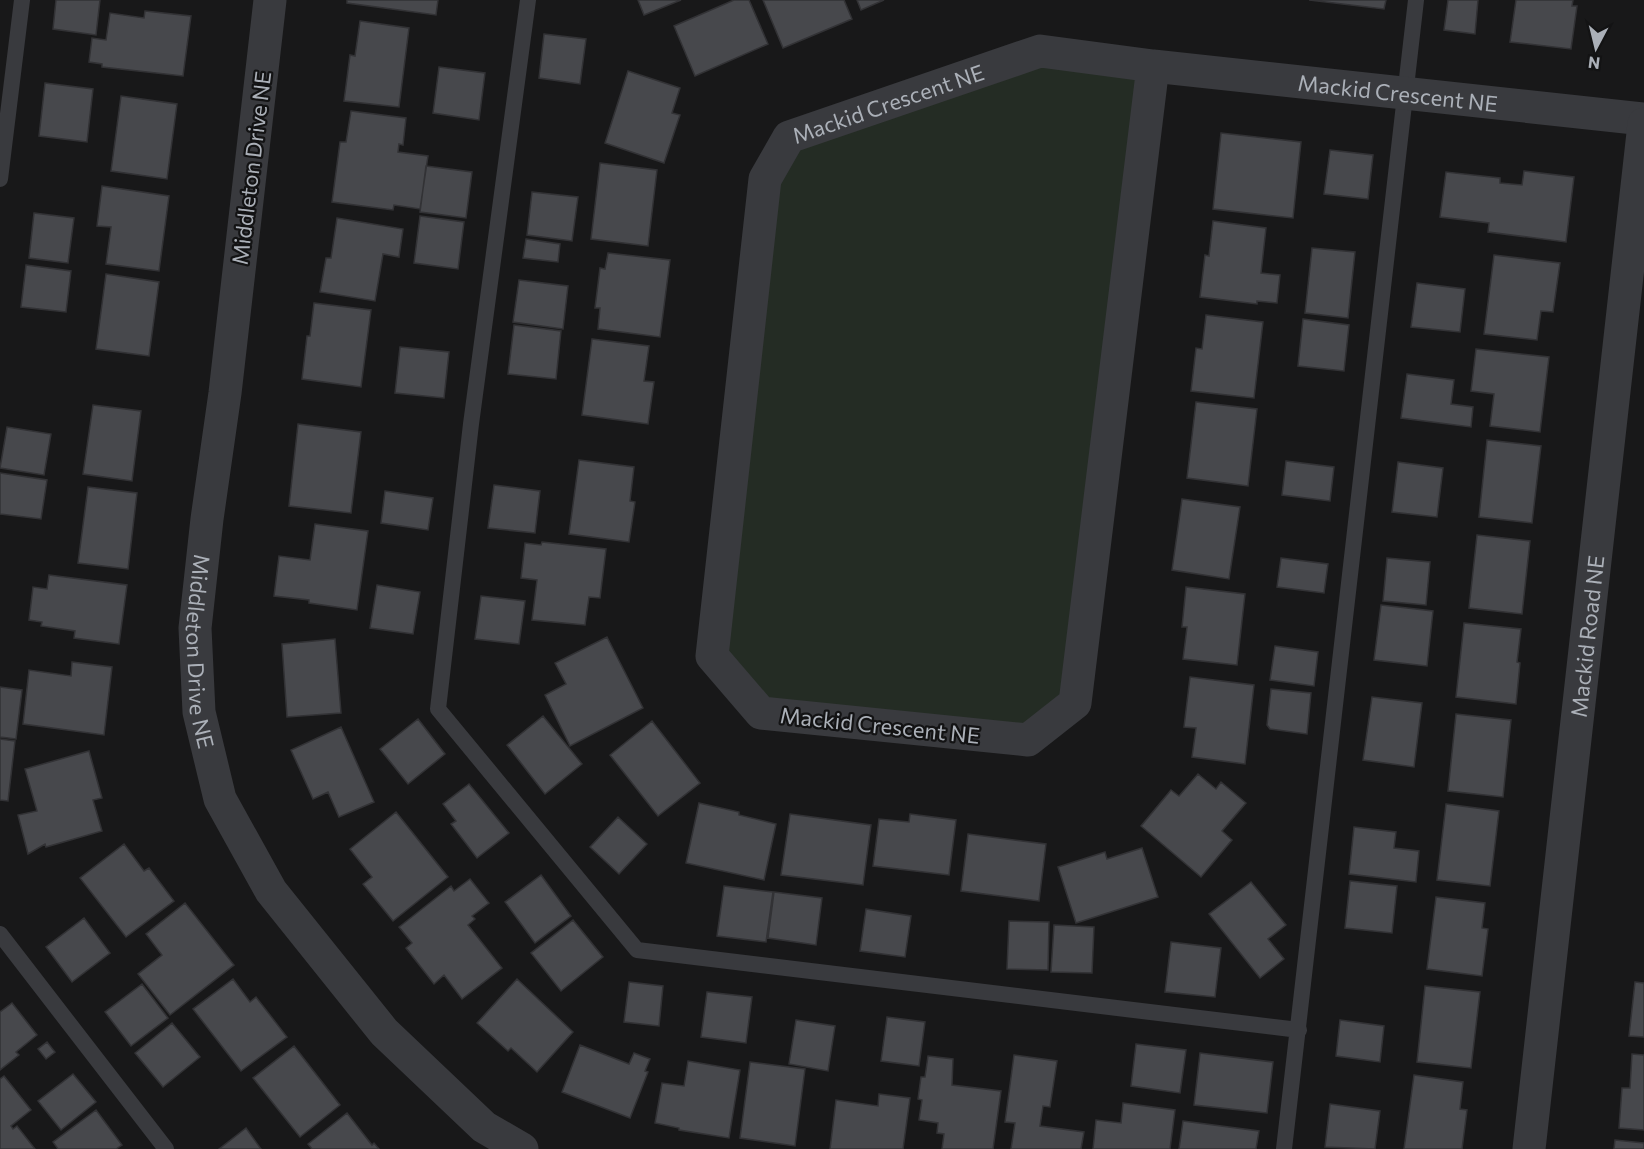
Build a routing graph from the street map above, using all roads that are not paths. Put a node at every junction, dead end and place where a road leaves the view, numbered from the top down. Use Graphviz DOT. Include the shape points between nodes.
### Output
graph roads {
  1 [pos="22,0"];
  2 [pos="270,0"];
  3 [pos="528,0"];
  4 [pos="1416,0"];
  5 [pos="1153,66"];
  6 [pos="1407,94"];
  7 [pos="1644,119"];
  8 [pos="1644,124"];
  9 [pos="0,179"];
  10 [pos="0,934"];
  11 [pos="1299,1030"];
  12 [pos="166,1149"];
  13 [pos="522,1149"];
  14 [pos="1284,1149"];
  15 [pos="1529,1149"];
  1 -- 9 [label="lane"];
  2 -- 13 [label="street, Middleton Drive NE" via="195,628 199,712 220,799 271,891 384,1032 484,1127"];
  3 -- 11 [label="lane" via="471,424 438,709 637,950"];
  4 -- 6 [label="lane"];
  5 -- 5 [label="street, Mackid Crescent NE" via="1040,51 789,137 765,179 712,656 761,713 1028,740 1075,703"];
  5 -- 6 [label="street, Mackid Crescent NE"];
  6 -- 7 [label="street, Mackid Crescent NE"];
  6 -- 11 [label="lane"];
  8 -- 15 [label="street, Mackid Road NE"];
  10 -- 12 [label="lane"];
  11 -- 14 [label="lane"];
}
